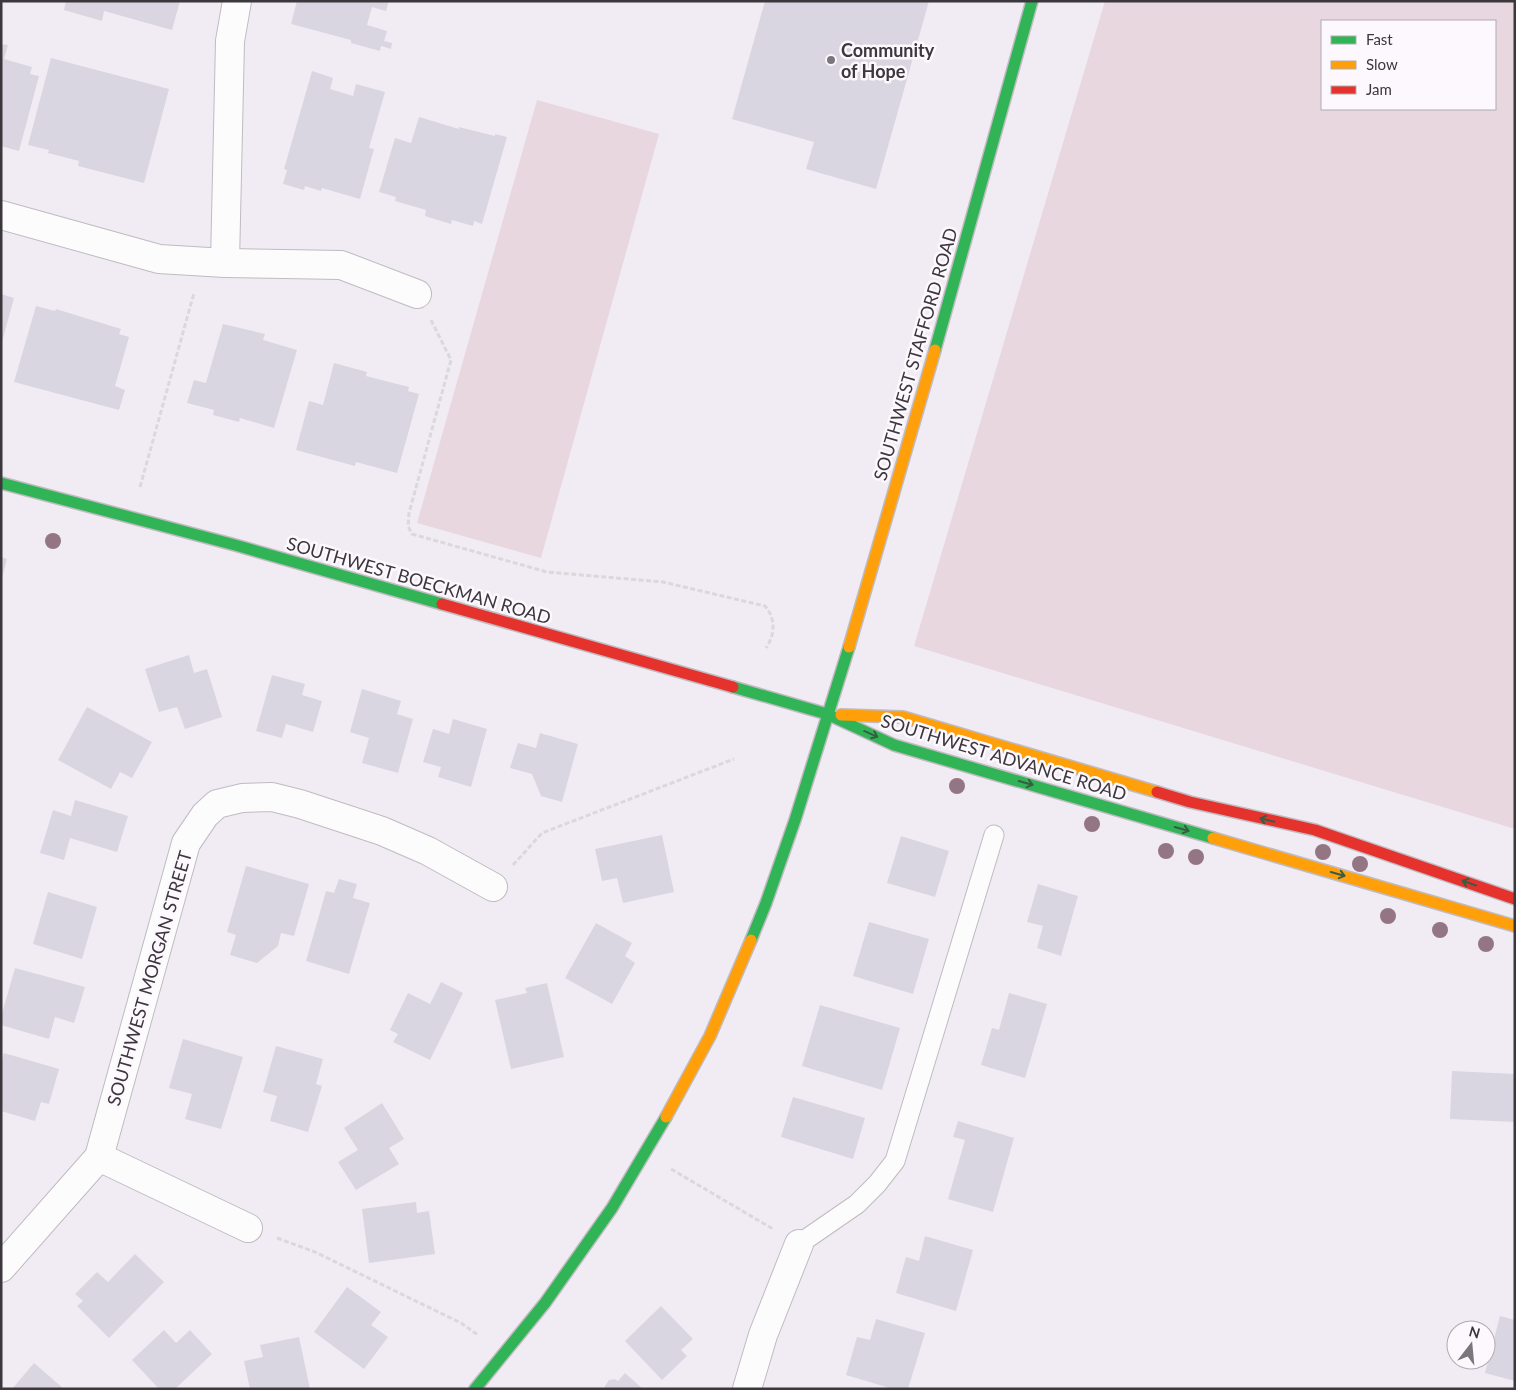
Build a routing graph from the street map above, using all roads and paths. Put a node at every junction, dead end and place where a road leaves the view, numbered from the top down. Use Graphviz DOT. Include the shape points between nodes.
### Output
graph roads {
  1 [pos="237,1"];
  2 [pos="1032,1"];
  3 [pos="1,215"];
  4 [pos="225,263"];
  5 [pos="194,293"];
  6 [pos="417,294"];
  7 [pos="1,483"];
  8 [pos="132,518"];
  9 [pos="766,648"];
  10 [pos="827,714"];
  11 [pos="734,759"];
  12 [pos="994,835"];
  13 [pos="493,887"];
  14 [pos="1515,899"];
  15 [pos="1515,926"];
  16 [pos="645,1153"];
  17 [pos="99,1157"];
  18 [pos="248,1228"];
  19 [pos="799,1244"];
  20 [pos="1,1268"];
  21 [pos="504,1354"];
  22 [pos="475,1389"];
  23 [pos="747,1389"];
  1 -- 4 [label="street" via="230,41"];
  2 -- 10 [label="main road, SOUTHWEST STAFFORD ROAD" via="849,650"];
  3 -- 4 [label="street" via="159,259"];
  4 -- 6 [label="street" via="341,265"];
  5 -- 8 [label="path"];
  6 -- 9 [label="path" via="451,360 409,513 408,526 412,534 548,572 663,582 765,606 771,613 773,628"];
  7 -- 8 [label="main road, SOUTHWEST BOECKMAN ROAD"];
  8 -- 10 [label="main road, SOUTHWEST BOECKMAN ROAD"];
  14 -- 10 [label="main road, SOUTHWEST ADVANCE ROAD, one-way" via="1315,830 1190,802 903,717"];
  10 -- 15 [label="main road, SOUTHWEST ADVANCE ROAD, one-way" via="894,745"];
  10 -- 16 [label="main road, SOUTHWEST STAFFORD ROAD" via="766,903 727,998 678,1097"];
  11 -- 13 [label="path" via="542,833"];
  12 -- 19 [label="lane" via="895,1161 857,1204"];
  13 -- 17 [label="street, SOUTHWEST MORGAN STREET" via="382,830 300,804 272,797 242,798 218,804 205,815 186,843"];
  16 -- 19 [label="path"];
  16 -- 21 [label="main road, SOUTHWEST STAFFORD ROAD" via="564,1278"];
  17 -- 18 [label="street"];
  17 -- 20 [label="street, SOUTHWEST MORGAN STREET"];
  18 -- 21 [label="path" via="315,1252 461,1323"];
  19 -- 23 [label="street" via="763,1335"];
  21 -- 22 [label="main road, SOUTHWEST STAFFORD ROAD"];
}
